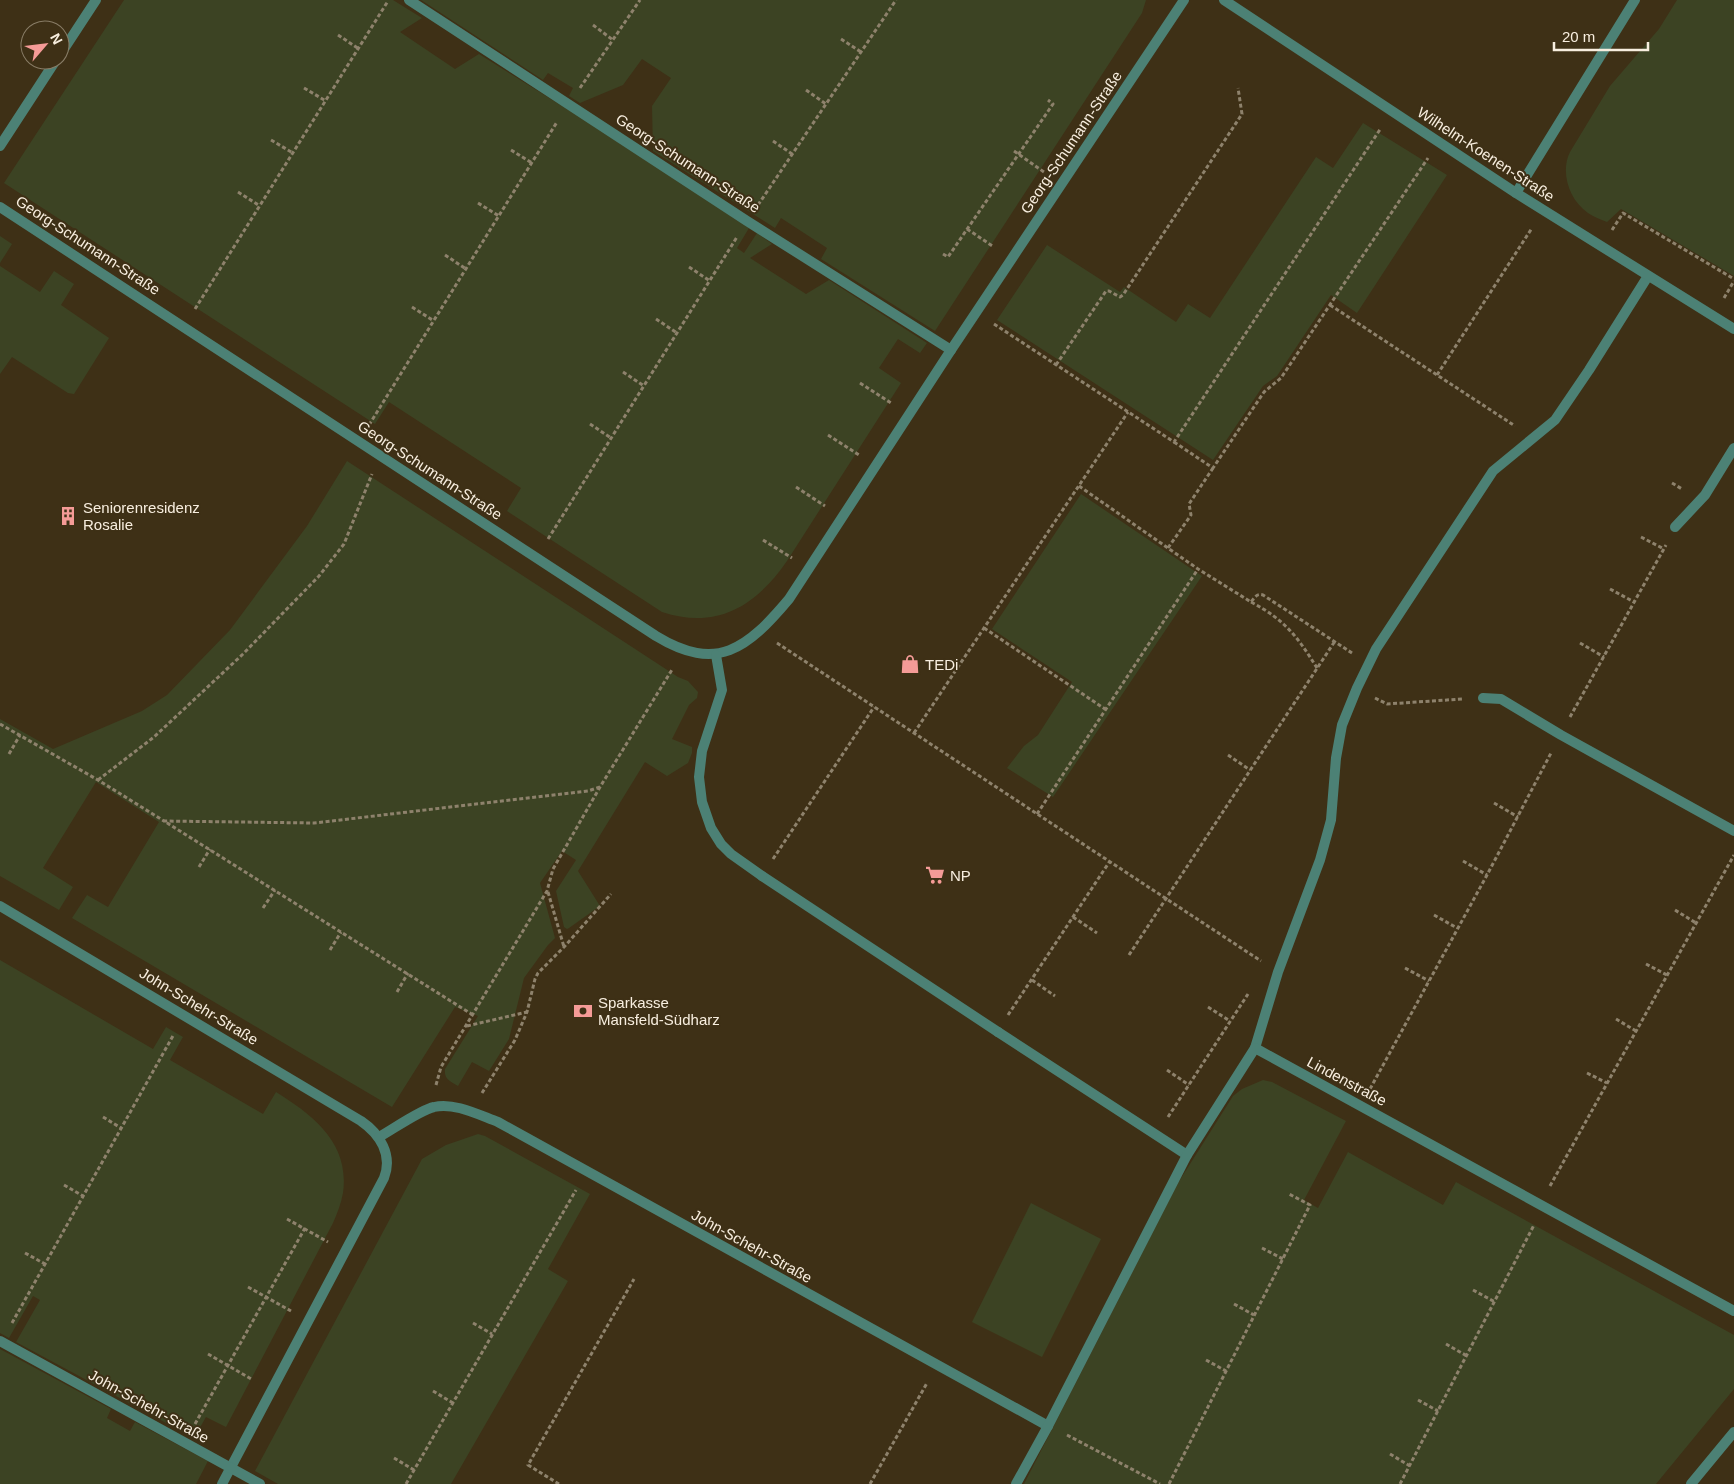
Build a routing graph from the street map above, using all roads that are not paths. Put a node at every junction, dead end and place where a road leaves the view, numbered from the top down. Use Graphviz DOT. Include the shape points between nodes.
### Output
graph roads {
  1 [pos="96,0"];
  2 [pos="409,0"];
  3 [pos="1184,0"];
  4 [pos="1224,0"];
  5 [pos="1635,0"];
  6 [pos="70,39"];
  7 [pos="49,70"];
  8 [pos="0,146"];
  9 [pos="1516,193"];
  10 [pos="0,206"];
  11 [pos="1648,276"];
  12 [pos="1734,329"];
  13 [pos="951,350"];
  14 [pos="1734,448"];
  15 [pos="1675,527"];
  16 [pos="716,655"];
  17 [pos="1483,698"];
  18 [pos="1734,831"];
  19 [pos="0,906"];
  20 [pos="1255,1048"];
  21 [pos="379,1137"];
  22 [pos="1187,1155"];
  23 [pos="1734,1311"];
  24 [pos="1,1342"];
  25 [pos="1048,1426"];
  26 [pos="1734,1432"];
  27 [pos="230,1467"];
  28 [pos="222,1484"];
  29 [pos="260,1484"];
  30 [pos="1016,1484"];
  31 [pos="1691,1484"];
  1 -- 6 [label="street"];
  2 -- 13 [label="street, Georg-Schumann-Straße"];
  3 -- 13 [label="street, Georg-Schumann-Straße"];
  4 -- 9 [label="street, Wilhelm-Koenen-Straße"];
  5 -- 9 [label="street"];
  7 -- 8 [label="street"];
  9 -- 11 [label="street, Wilhelm-Koenen-Straße"];
  10 -- 16 [label="street, Georg-Schumann-Straße" via="649,632 684,651"];
  11 -- 12 [label="street, Wilhelm-Koenen-Straße"];
  11 -- 20 [label="street" via="1558,417 1493,471 1376,649 1356,688 1342,725 1331,820 1320,860 1278,972"];
  13 -- 16 [label="street, Georg-Schumann-Straße" via="790,597 762,628 738,646"];
  14 -- 15 [label="street" via="1706,495"];
  16 -- 22 [label="street" via="722,690 702,751 699,776 702,802 711,828 730,854"];
  17 -- 18 [label="street" via="1500,699"];
  19 -- 21 [label="street, John-Schehr-Straße" via="362,1121"];
  20 -- 22 [label="street"];
  20 -- 23 [label="street, Lindenstraße"];
  21 -- 25 [label="street, John-Schehr-Straße" via="431,1107 446,1106 493,1120"];
  21 -- 27 [label="street, John-Schehr-Straße" via="387,1157 386,1172"];
  22 -- 25 [label="street"];
  24 -- 27 [label="street, John-Schehr-Straße"];
  25 -- 30 [label="street"];
  26 -- 31 [label="street"];
  27 -- 28 [label="street, John-Schehr-Straße"];
  27 -- 29 [label="street, John-Schehr-Straße"];
}
